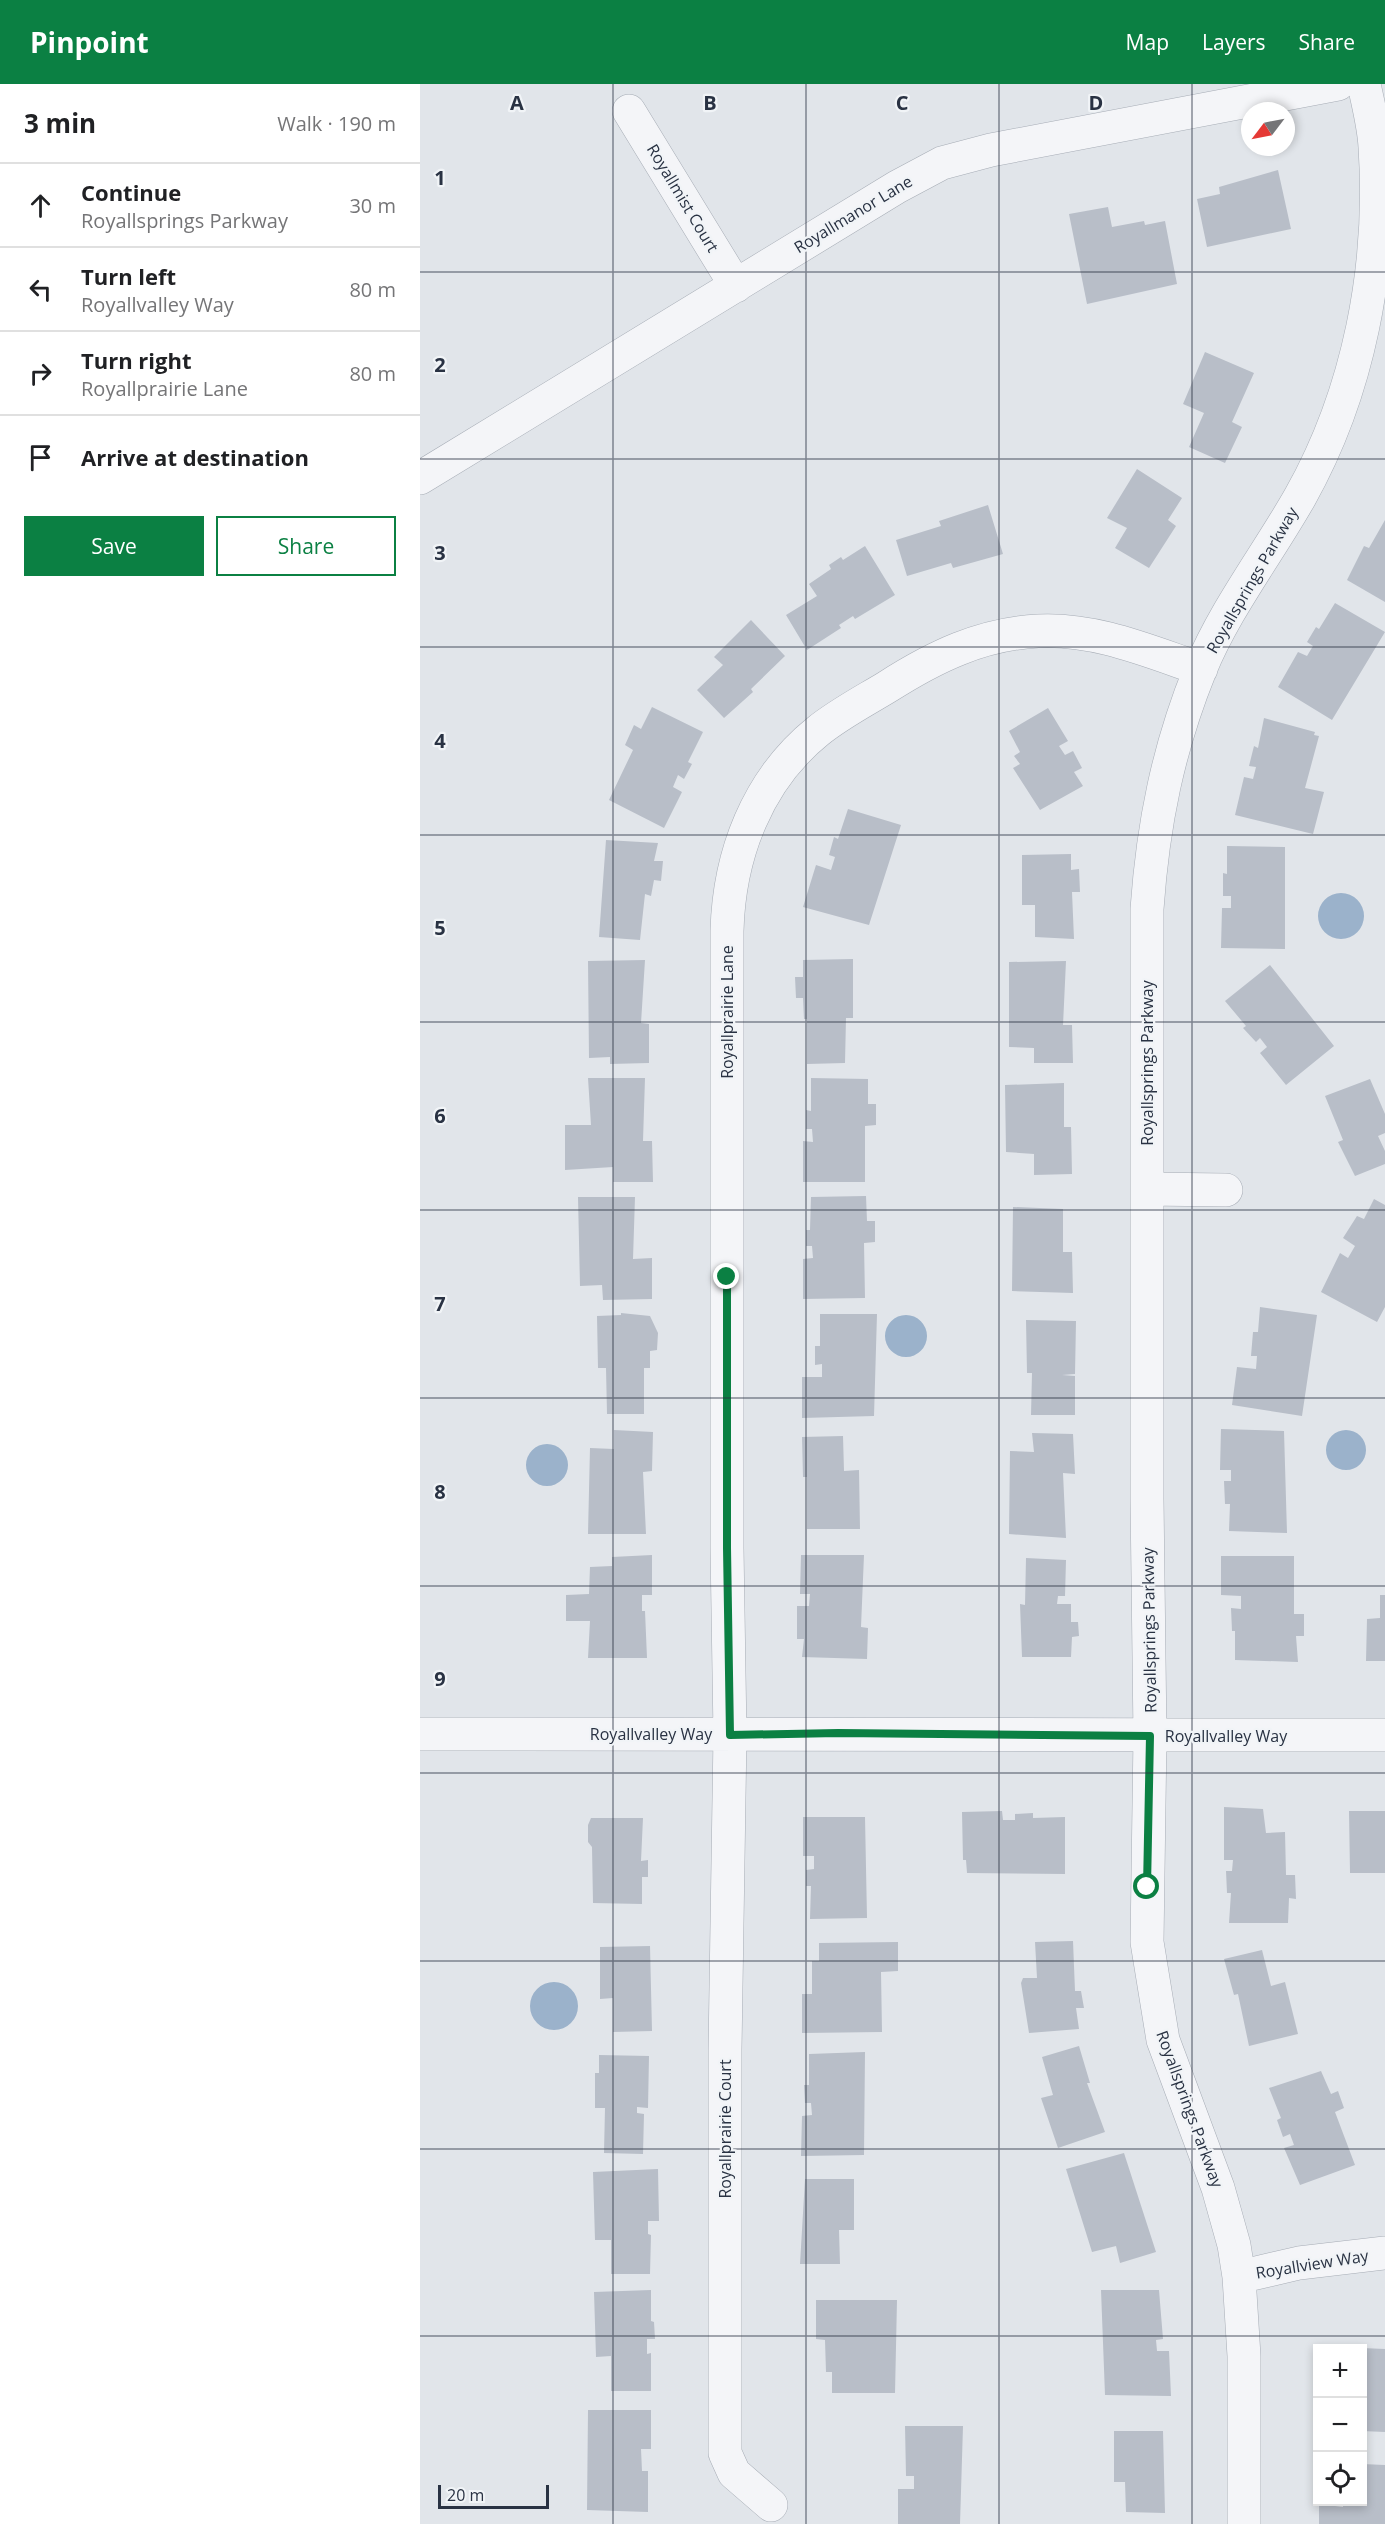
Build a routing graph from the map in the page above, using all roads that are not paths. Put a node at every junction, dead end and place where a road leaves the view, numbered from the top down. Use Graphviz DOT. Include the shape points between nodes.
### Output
graph roads {
  1 [pos="1338,84"];
  2 [pos="1364,84"];
  3 [pos="629,111"];
  4 [pos="736,286"];
  5 [pos="420,478"];
  6 [pos="1201,669"];
  7 [pos="1147,1189"];
  8 [pos="1227,1190"];
  9 [pos="420,1734"];
  10 [pos="730,1735"];
  11 [pos="1385,1735"];
  12 [pos="1150,1736"];
  13 [pos="1385,2253"];
  14 [pos="1239,2277"];
  15 [pos="771,2505"];
  16 [pos="1244,2524"];
  1 -- 4 [label="street, Royallmanor Lane" via="991,150 942,163"];
  2 -- 6 [label="street, Royallsprings Parkway" via="1375,144 1376,181 1365,324 1327,443 1296,503 1221,626"];
  3 -- 4 [label="street, Royallmist Court"];
  4 -- 5 [label="street, Royallmanor Lane"];
  6 -- 7 [label="street, Royallsprings Parkway" via="1175,737 1151,848 1147,927"];
  6 -- 10 [label="street, Royallprairie Lane" via="1086,633 1039,631 980,640 922,665 818,731 786,763 754,810 736,856 727,931"];
  7 -- 8 [label="street"];
  7 -- 12 [label="street, Royallsprings Parkway"];
  9 -- 10 [label="street, Royallvalley Way"];
  10 -- 12 [label="street, Royallvalley Way"];
  10 -- 15 [label="street, Royallprairie Court" via="725,2453 734,2473"];
  11 -- 12 [label="street, Royallvalley Way"];
  12 -- 14 [label="street, Royallsprings Parkway" via="1147,1942 1153,1990 1163,2040 1218,2188"];
  13 -- 14 [label="street, Royallview Way" via="1299,2263"];
  14 -- 16 [label="street, Royallsprings Parkway" via="1244,2370"];
}
